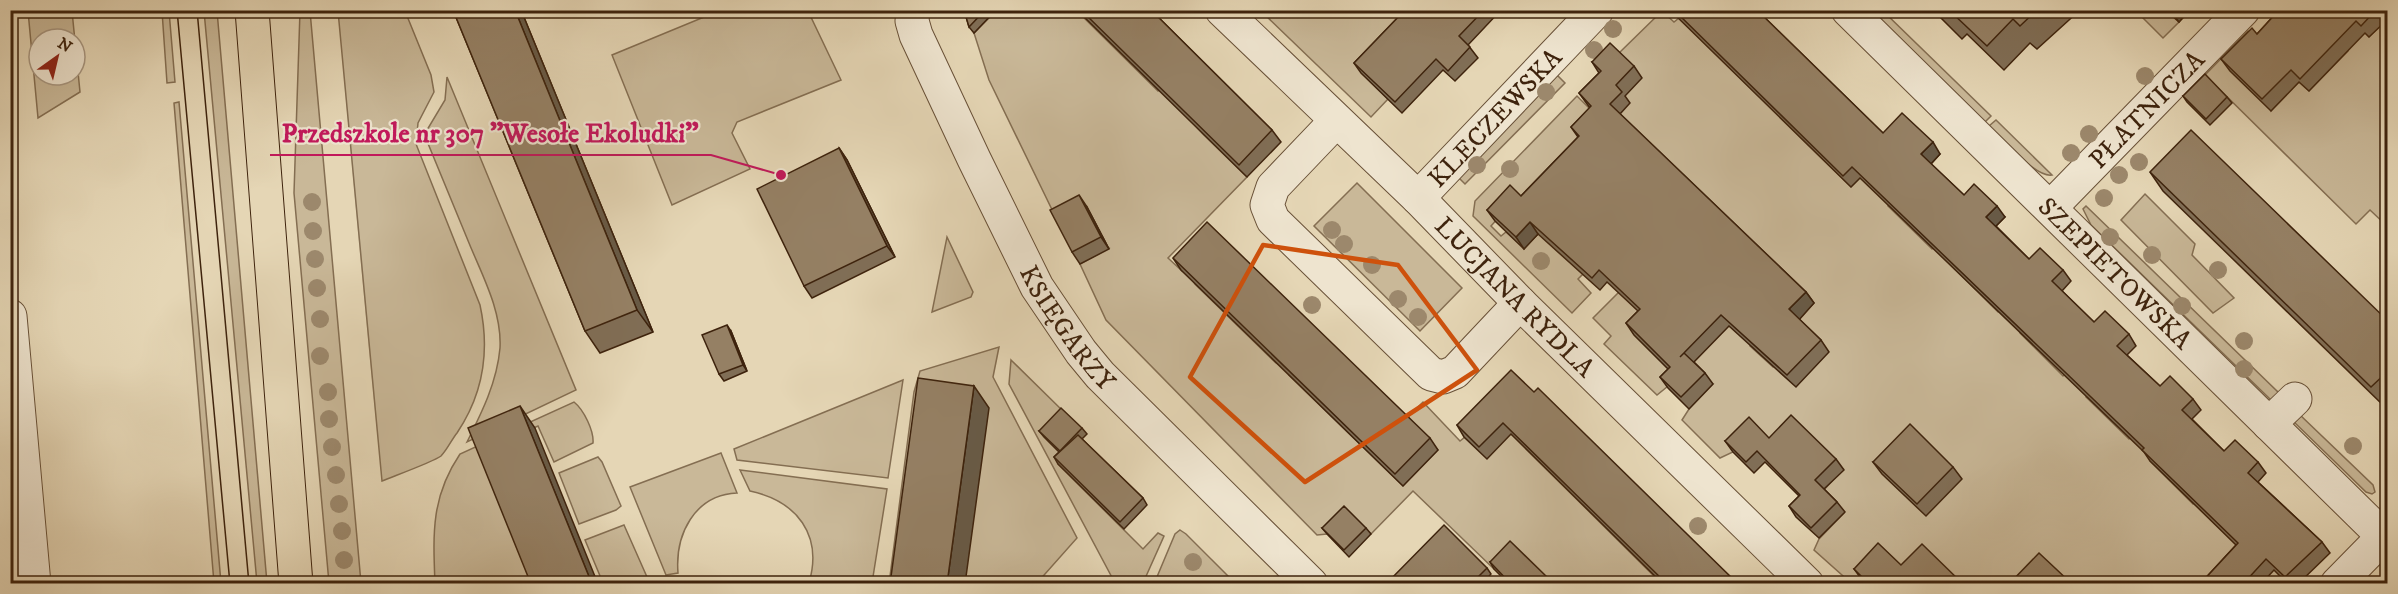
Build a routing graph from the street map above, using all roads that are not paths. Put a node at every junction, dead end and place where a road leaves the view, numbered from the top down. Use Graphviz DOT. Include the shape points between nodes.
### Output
graph roads {
  1 [pos="252,10"];
  2 [pos="913,10"];
  3 [pos="1222,10"];
  4 [pos="1597,10"];
  5 [pos="1848,10"];
  6 [pos="2243,10"];
  7 [pos="1336,121"];
  8 [pos="1418,198"];
  9 [pos="2050,208"];
  10 [pos="1520,303"];
  11 [pos="10,316"];
  12 [pos="2295,399"];
  13 [pos="2269,424"];
  14 [pos="2385,534"];
  15 [pos="34,584"];
  16 [pos="296,584"];
  17 [pos="1311,584"];
  18 [pos="1807,584"];
  19 [pos="2337,584"];
  1 -- 16 [label="main road"];
  2 -- 17 [label="street, KSIĘGARZY" via="916,35 974,159 1037,287 1081,352"];
  3 -- 7 [label="street, LUCJANA RYDLA"];
  4 -- 8 [label="street, KLECZEWSKA"];
  5 -- 9 [label="street, SZEPIETOWSKA"];
  6 -- 9 [label="street, PŁATNICZA"];
  7 -- 8 [label="street, LUCJANA RYDLA"];
  7 -- 10 [label="street" via="1273,187 1267,205 1273,220 1431,374 1443,377 1455,372"];
  8 -- 10 [label="street, LUCJANA RYDLA"];
  9 -- 13 [label="street, SZEPIETOWSKA"];
  10 -- 18 [label="street, LUCJANA RYDLA"];
  11 -- 15 [label="street"];
  12 -- 13 [label="street"];
  13 -- 14 [label="street, SZEPIETOWSKA"];
  14 -- 19 [label="street"];
}
